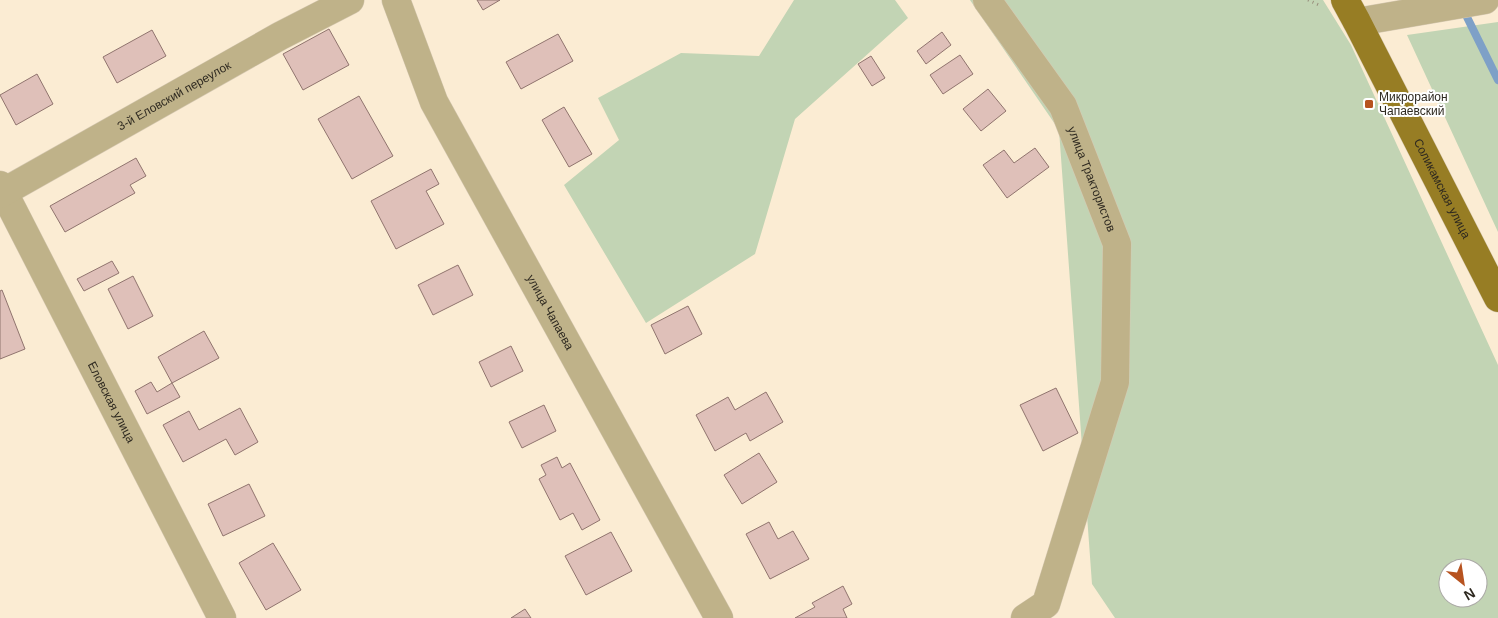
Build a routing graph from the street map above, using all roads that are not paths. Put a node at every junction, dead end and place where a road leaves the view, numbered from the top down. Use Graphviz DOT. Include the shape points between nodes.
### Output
graph roads {
  1 [pos="350,0"];
  2 [pos="396,0"];
  3 [pos="987,0"];
  4 [pos="1484,0"];
  5 [pos="1351,11"];
  6 [pos="1,190"];
  7 [pos="1498,298"];
  8 [pos="222,618"];
  9 [pos="719,618"];
  10 [pos="1025,618"];
  1 -- 6 [label="street, 3-й Еловский переулок"];
  2 -- 9 [label="street, улица Чапаева" via="434,102"];
  3 -- 10 [label="street, улица Трактористов" via="1063,106 1117,244 1115,382 1046,604"];
  4 -- 5 [label="street"];
  5 -- 7 [label="main road, Соликамская улица"];
  6 -- 8 [label="street, Еловская улица"];
}
